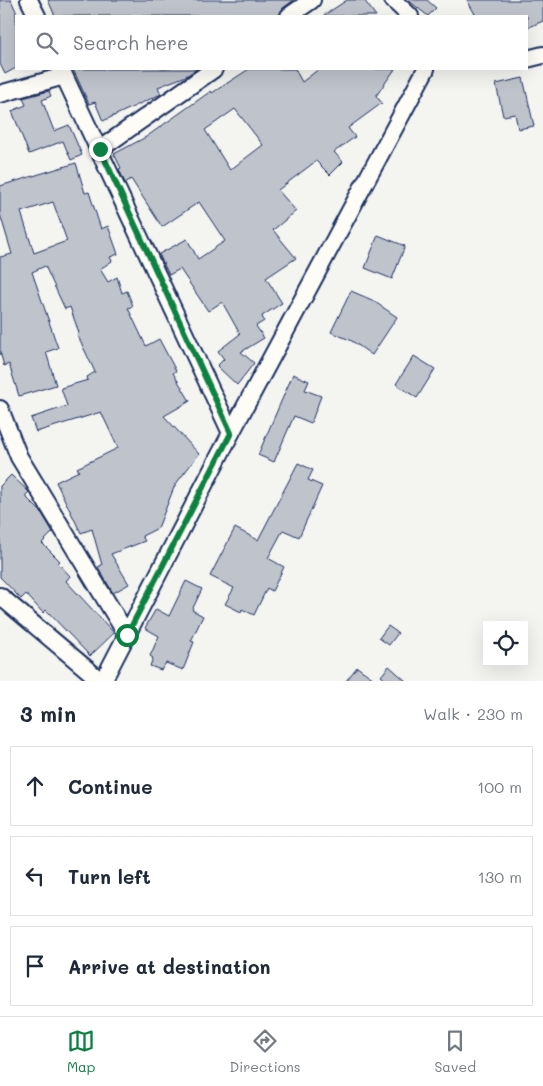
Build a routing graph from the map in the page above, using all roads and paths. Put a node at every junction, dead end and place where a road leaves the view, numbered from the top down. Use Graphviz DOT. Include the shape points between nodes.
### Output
graph roads {
  1 [pos="29,0"];
  2 [pos="312,0"];
  3 [pos="393,0"];
  4 [pos="36,15"];
  5 [pos="290,15"];
  6 [pos="409,15"];
  7 [pos="543,55"];
  8 [pos="528,59"];
  9 [pos="213,70"];
  10 [pos="425,70"];
  11 [pos="63,72"];
  12 [pos="0,94"];
  13 [pos="100,149"];
  14 [pos="0,409"];
  15 [pos="231,433"];
  16 [pos="0,596"];
  17 [pos="127,635"];
  18 [pos="102,681"];
  1 -- 4 [label="street"];
  2 -- 5 [label="street"];
  3 -- 6 [label="street"];
  7 -- 8 [label="street"];
  9 -- 13 [label="street"];
  10 -- 15 [label="street"];
  11 -- 12 [label="street"];
  11 -- 13 [label="street"];
  13 -- 15 [label="street"];
  14 -- 17 [label="street" via="19,457"];
  15 -- 17 [label="street"];
  16 -- 18 [label="street"];
  17 -- 18 [label="street"];
}
